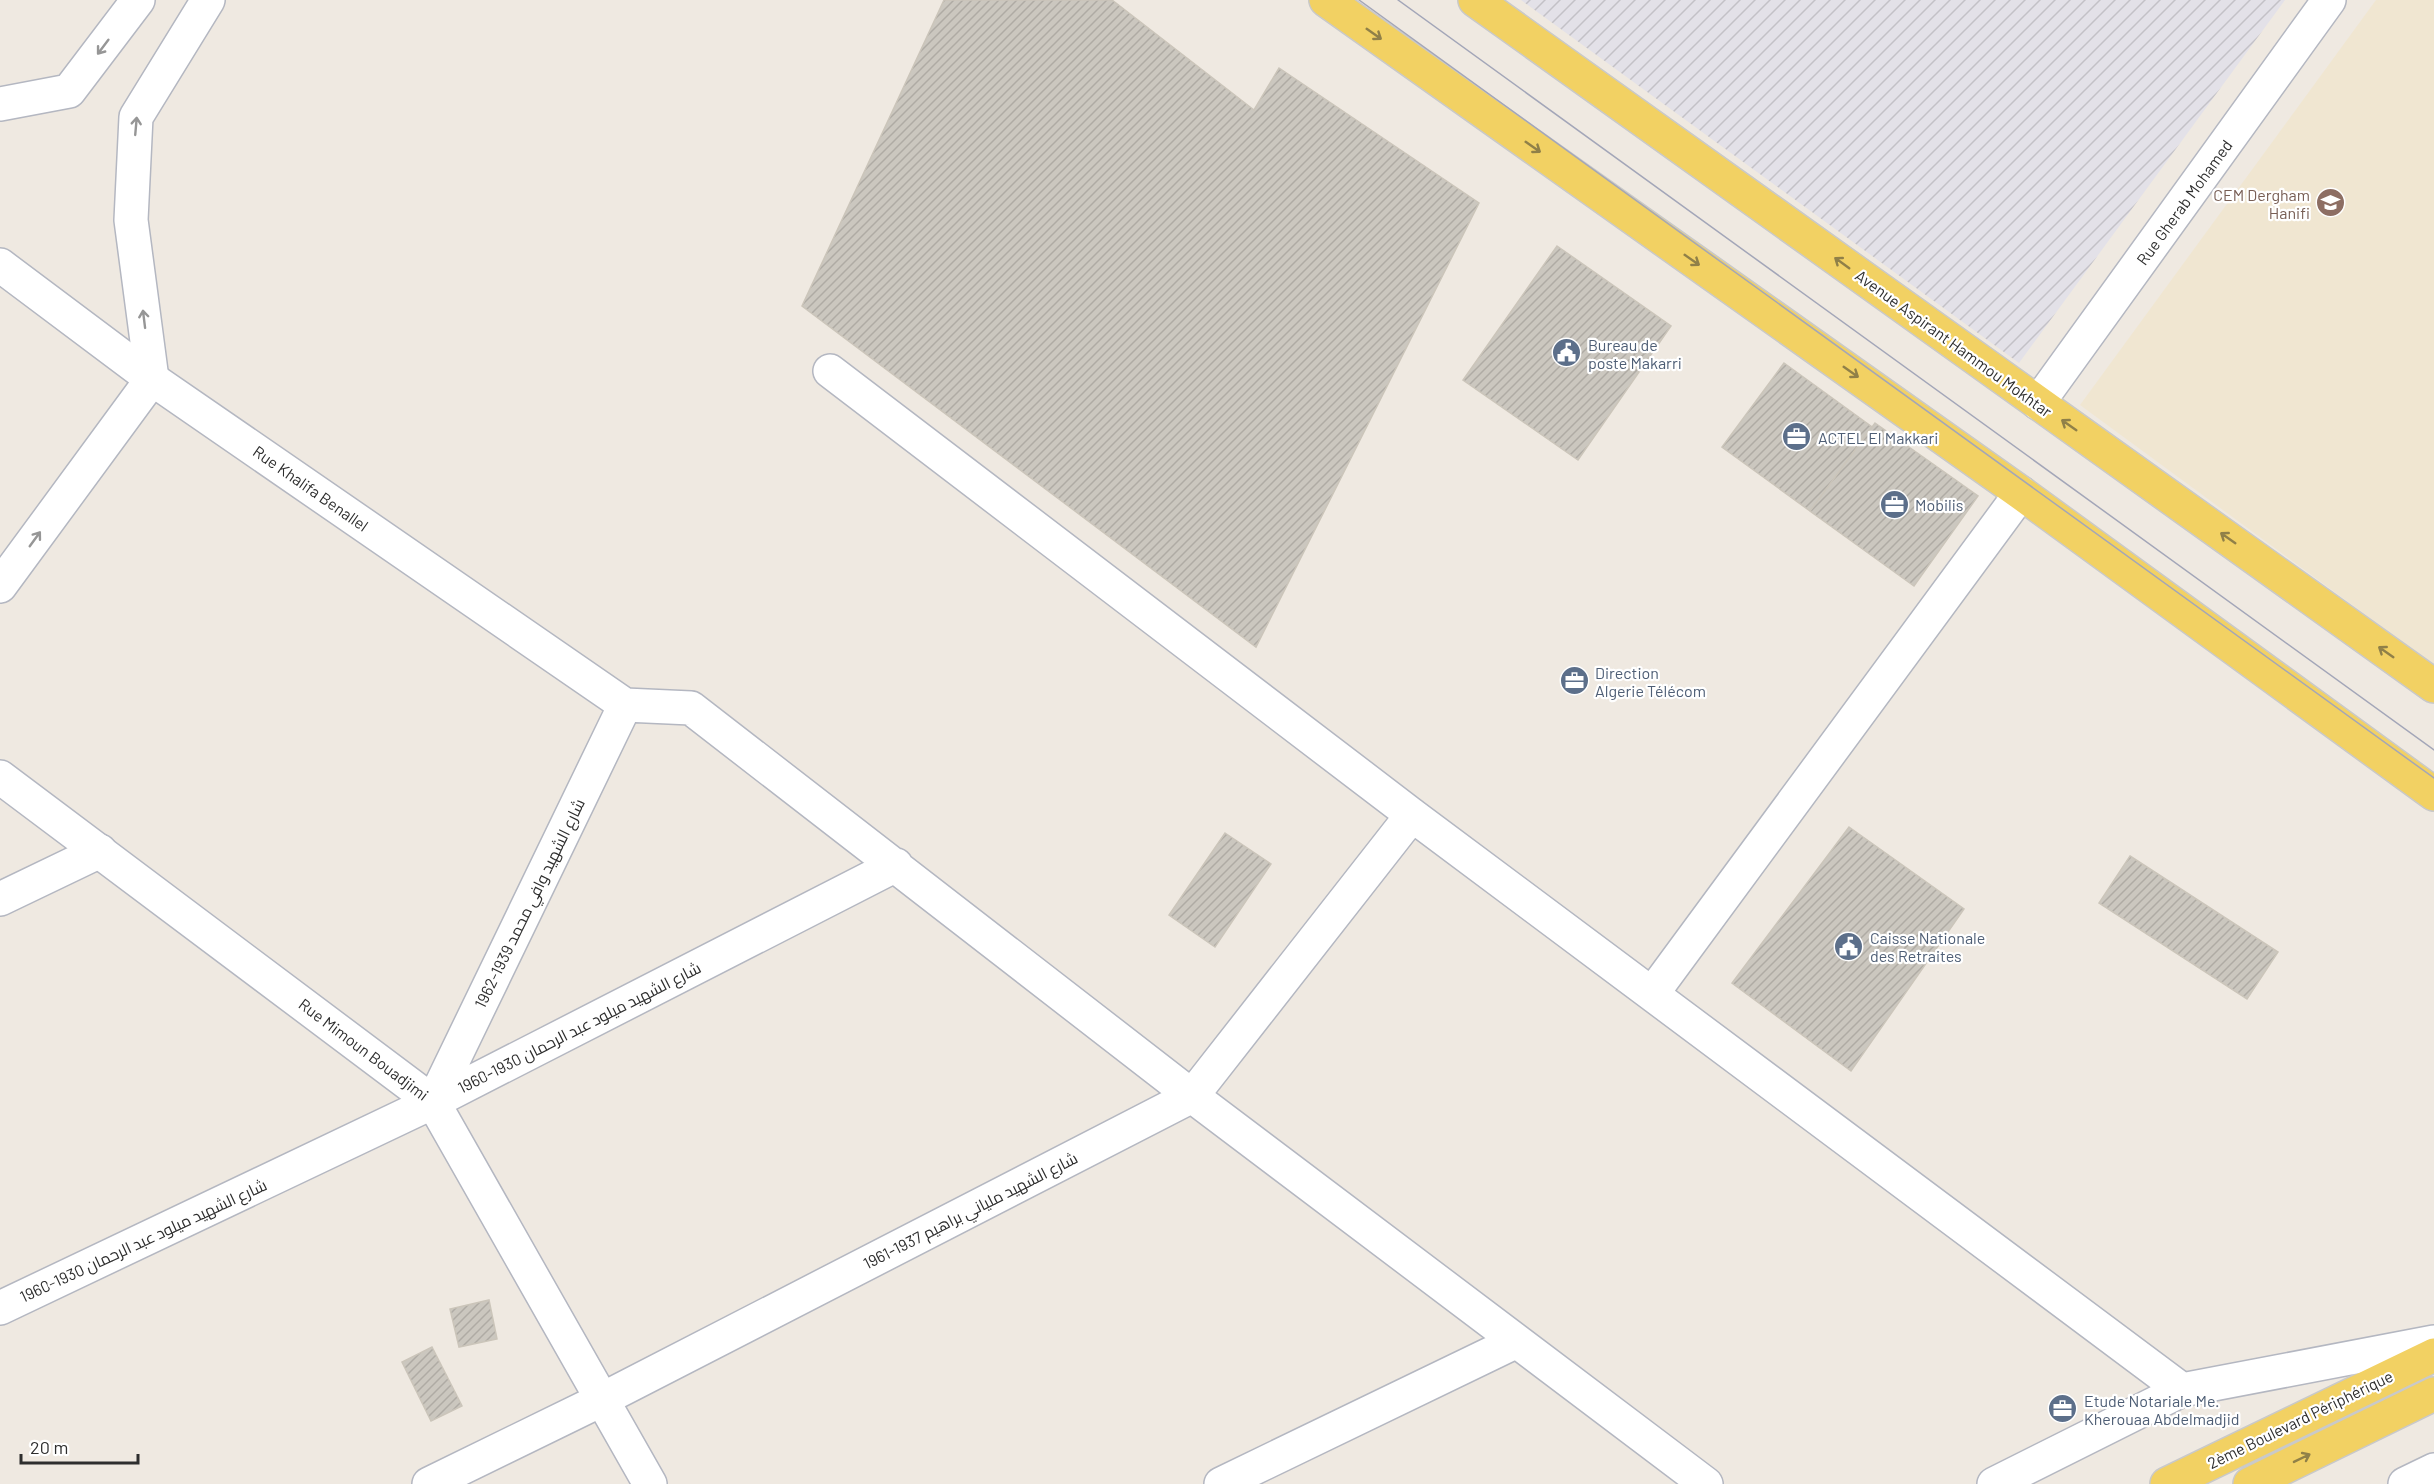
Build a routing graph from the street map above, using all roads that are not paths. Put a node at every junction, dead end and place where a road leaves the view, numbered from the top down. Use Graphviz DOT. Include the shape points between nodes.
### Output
graph roads {
  1 [pos="138,0"];
  2 [pos="208,0"];
  3 [pos="1326,0"];
  4 [pos="1475,0"];
  5 [pos="2329,0"];
  6 [pos="0,104"];
  7 [pos="0,265"];
  8 [pos="830,371"];
  9 [pos="152,379"];
  10 [pos="2038,403"];
  11 [pos="2021,493"];
  12 [pos="0,586"];
  13 [pos="2434,686"];
  14 [pos="626,705"];
  15 [pos="0,777"];
  16 [pos="2434,794"];
  17 [pos="1412,815"];
  18 [pos="100,851"];
  19 [pos="896,865"];
  20 [pos="0,899"];
  21 [pos="1652,994"];
  22 [pos="1192,1096"];
  23 [pos="433,1102"];
  24 [pos="0,1308"];
  25 [pos="1515,1342"];
  26 [pos="2434,1342"];
  27 [pos="2434,1355"];
  28 [pos="2182,1390"];
  29 [pos="2434,1394"];
  30 [pos="601,1400"];
  31 [pos="2434,1470"];
  32 [pos="429,1484"];
  33 [pos="650,1484"];
  34 [pos="1221,1484"];
  35 [pos="1707,1484"];
  36 [pos="1994,1484"];
  37 [pos="2167,1484"];
  38 [pos="2250,1484"];
  39 [pos="2405,1484"];
  1 -- 6 [label="street, one-way" via="69,91"];
  9 -- 2 [label="street, one-way" via="131,220 136,117"];
  3 -- 11 [label="main road, one-way"];
  10 -- 4 [label="main road, Avenue Aspirant Hammou Mokhtar, one-way"];
  5 -- 10 [label="street, Rue Gherab Mohamed"];
  7 -- 9 [label="street, Rue Khalifa Benallel"];
  8 -- 17 [label="street"];
  12 -- 9 [label="street, one-way"];
  9 -- 14 [label="street, Rue Khalifa Benallel"];
  13 -- 10 [label="main road, Avenue Aspirant Hammou Mokhtar, one-way"];
  11 -- 16 [label="main road"];
  11 -- 21 [label="street"];
  14 -- 19 [label="street" via="691,708"];
  14 -- 23 [label="street, شارع الشهيد وافي محمد 1939-1962"];
  15 -- 18 [label="street, Rue Mimoun Bouadjimi"];
  17 -- 21 [label="street"];
  17 -- 22 [label="street, شارع الشهيد ملياني براهيم 1937-1961"];
  18 -- 20 [label="street"];
  18 -- 23 [label="street, Rue Mimoun Bouadjimi"];
  19 -- 22 [label="street"];
  19 -- 23 [label="street, شارع الشهيد ميلود عبد الرحمان 1930-1960"];
  21 -- 28 [label="street"];
  22 -- 25 [label="street"];
  22 -- 30 [label="street, شارع الشهيد ملياني براهيم 1937-1961"];
  23 -- 24 [label="street, شارع الشهيد ميلود عبد الرحمان 1930-1960"];
  23 -- 30 [label="street, Rue Mimoun Bouadjimi"];
  25 -- 34 [label="street"];
  25 -- 35 [label="street"];
  26 -- 28 [label="street"];
  27 -- 37 [label="main road, 2ème Boulevard Périphérique"];
  28 -- 36 [label="street"];
  38 -- 29 [label="main road, one-way"];
  30 -- 32 [label="street, شارع الشهيد ملياني براهيم 1937-1961"];
  30 -- 33 [label="street, Rue Mimoun Bouadjimi"];
  31 -- 39 [label="street"];
}
